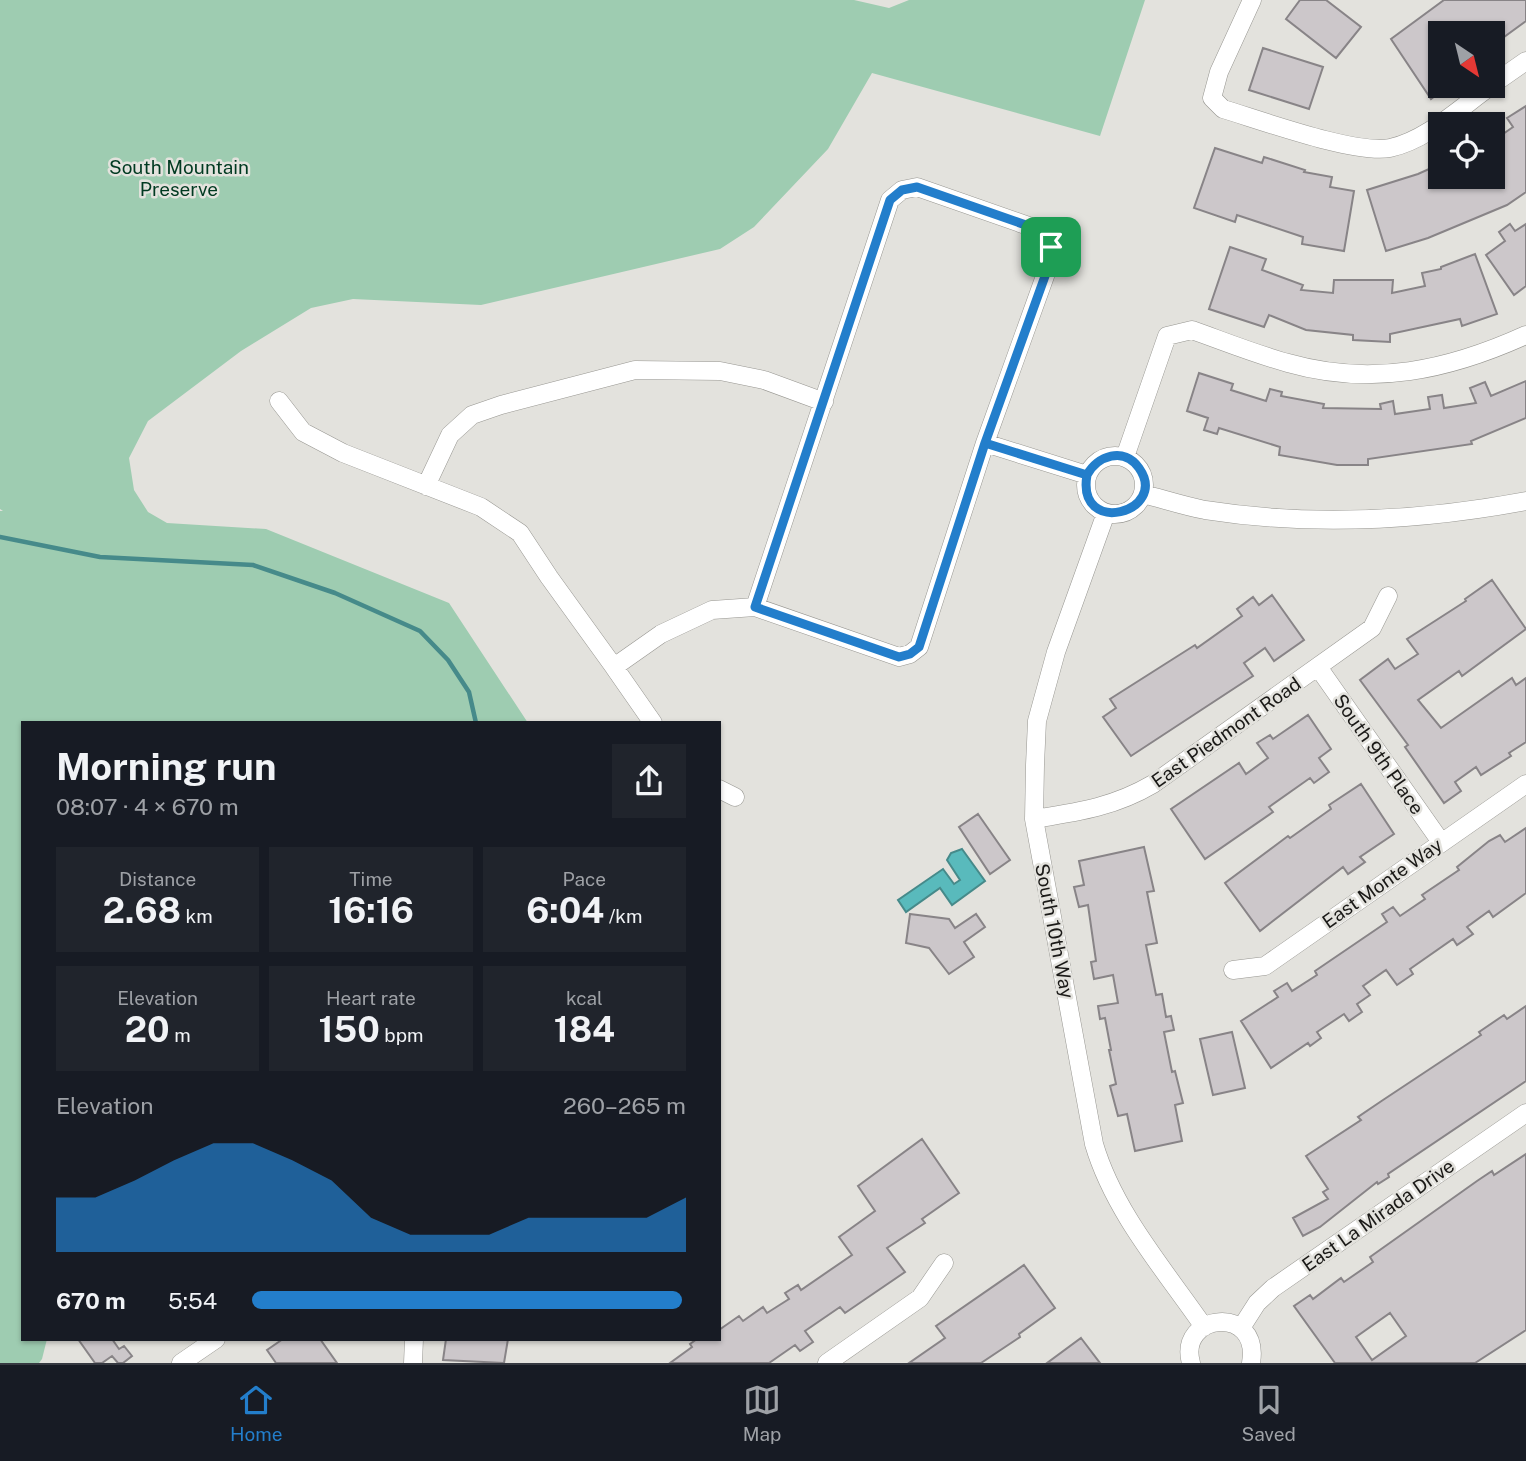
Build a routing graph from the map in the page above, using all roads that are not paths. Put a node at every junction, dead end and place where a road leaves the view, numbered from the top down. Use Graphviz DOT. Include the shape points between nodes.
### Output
graph roads {
  1 [pos="1252,0"];
  2 [pos="1526,61"];
  3 [pos="1505,76"];
  4 [pos="1474,98"];
  5 [pos="1526,335"];
  6 [pos="279,401"];
  7 [pos="824,402"];
  8 [pos="985,443"];
  9 [pos="1125,457"];
  10 [pos="1087,475"];
  11 [pos="426,486"];
  12 [pos="1143,494"];
  13 [pos="1526,501"];
  14 [pos="1106,513"];
  15 [pos="1388,596"];
  16 [pos="755,607"];
  17 [pos="614,667"];
  18 [pos="1318,667"];
  19 [pos="652,721"];
  20 [pos="1526,783"];
  21 [pos="1034,819"];
  22 [pos="1441,842"];
  23 [pos="1233,970"];
  24 [pos="1526,1113"];
  25 [pos="944,1263"];
  26 [pos="1204,1327"];
  27 [pos="1241,1328"];
  28 [pos="213,1341"];
  29 [pos="414,1341"];
  30 [pos="181,1363"];
  31 [pos="413,1363"];
  32 [pos="827,1363"];
  33 [pos="1191,1363"];
  34 [pos="1251,1363"];
  1 -- 4 [label="street" via="1212,98 1223,109 1350,146 1389,148 1420,136"];
  2 -- 3 [label="street"];
  5 -- 9 [label="street" via="1453,364 1390,374 1289,363 1192,330 1176,332 1167,337"];
  6 -- 11 [label="street" via="303,432"];
  7 -- 8 [label="street" via="890,200 902,190 917,187 1040,230 1051,247 1049,265"];
  7 -- 11 [label="street" via="764,380 720,371 635,370 472,415 450,435"];
  7 -- 16 [label="street"];
  8 -- 10 [label="street"];
  8 -- 16 [label="street" via="919,647 910,654 899,657"];
  9 -- 10 [label="street" via="1098,460"];
  9 -- 12 [label="street" via="1143,476"];
  10 -- 14 [label="street" via="1091,502"];
  11 -- 17 [label="street" via="481,507 520,533"];
  12 -- 13 [label="street" via="1205,509 1345,522 1438,516"];
  12 -- 14 [label="street" via="1124,512"];
  14 -- 21 [label="street, South 10th Way" via="1056,652 1037,721"];
  15 -- 18 [label="street, East Piedmont Road" via="1372,628"];
  16 -- 17 [label="street" via="712,610 661,634"];
  17 -- 19 [label="street"];
  18 -- 21 [label="street, East Piedmont Road" via="1128,799"];
  18 -- 22 [label="street, South 9th Place"];
  20 -- 22 [label="street, East Monte Way"];
  21 -- 26 [label="street, South 10th Way" via="1103,1174"];
  22 -- 23 [label="street, East Monte Way" via="1265,966"];
  24 -- 27 [label="street, East La Mirada Drive" via="1273,1288"];
  25 -- 32 [label="street" via="920,1298"];
  26 -- 27 [label="street" via="1219,1321"];
  26 -- 33 [label="street" via="1192,1340"];
  27 -- 34 [label="street" via="1251,1344"];
  28 -- 30 [label="street"];
  29 -- 31 [label="street"];
}
